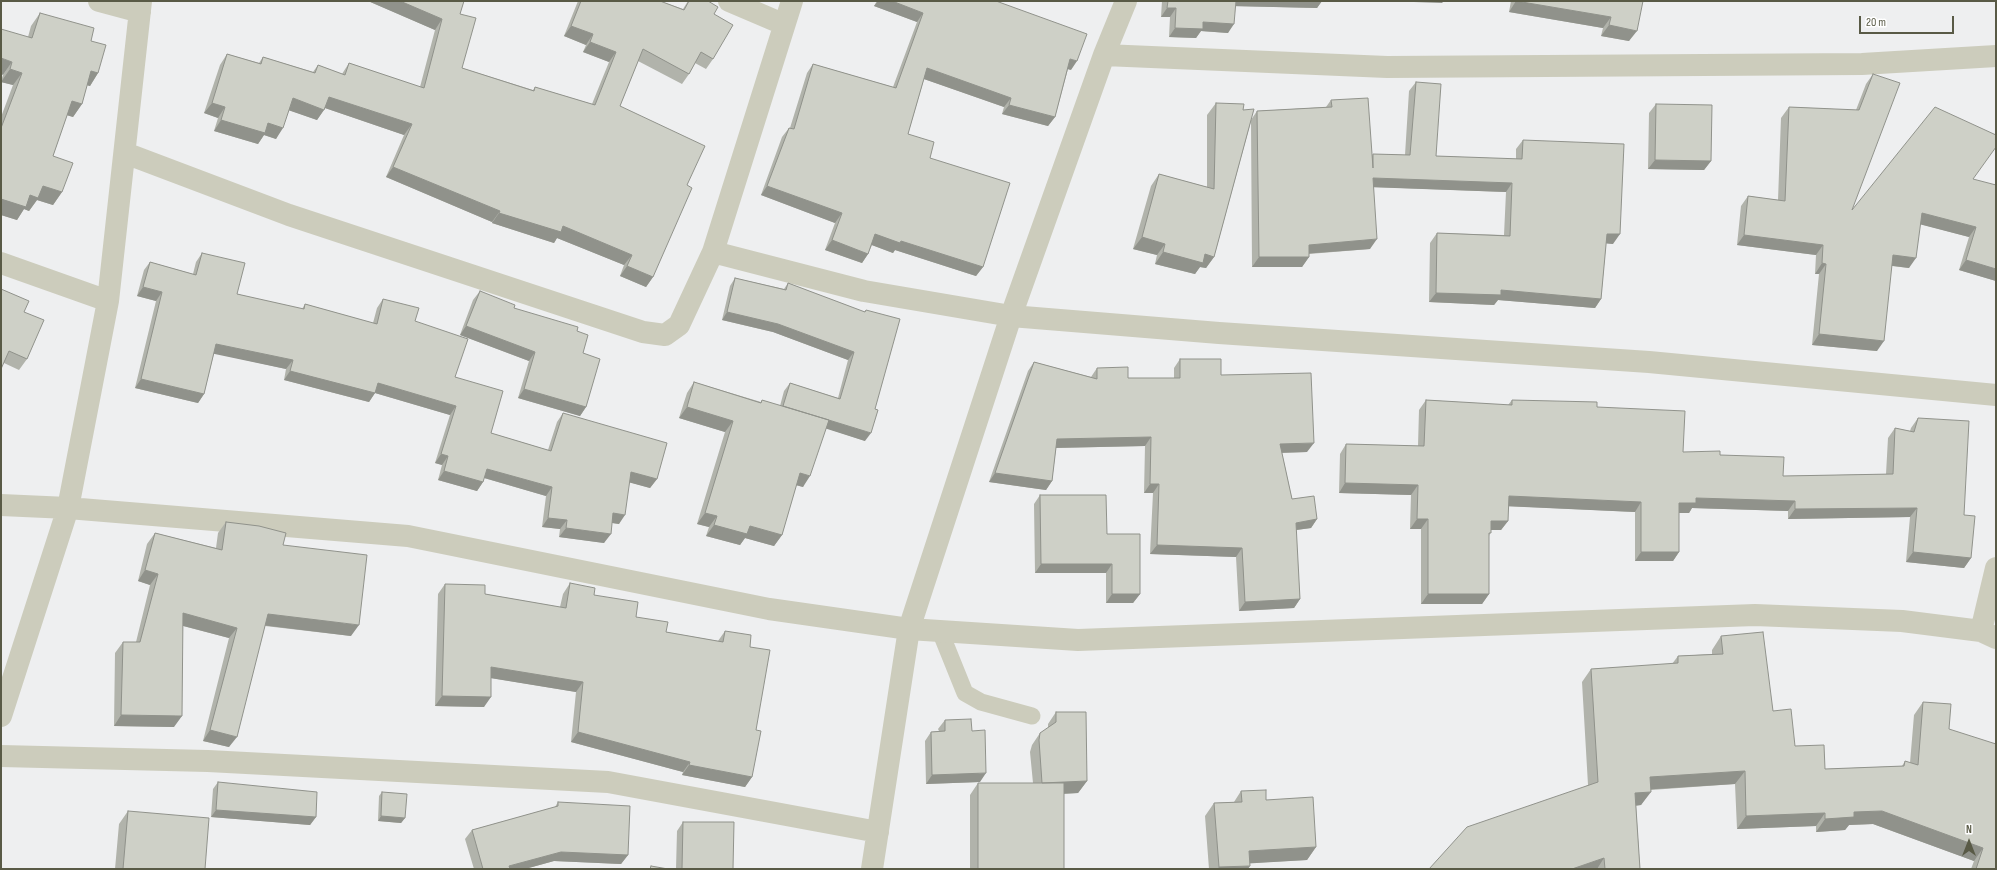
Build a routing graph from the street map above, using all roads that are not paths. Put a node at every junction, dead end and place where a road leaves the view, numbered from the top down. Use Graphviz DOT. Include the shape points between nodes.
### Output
graph roads {
  1 [pos="99,1"];
  2 [pos="729,1"];
  3 [pos="792,1"];
  4 [pos="1126,1"];
  5 [pos="140,6"];
  6 [pos="783,24"];
  7 [pos="1104,55"];
  8 [pos="1996,56"];
  9 [pos="126,153"];
  10 [pos="713,252"];
  11 [pos="1,263"];
  12 [pos="108,301"];
  13 [pos="1011,316"];
  14 [pos="1996,395"];
  15 [pos="1,505"];
  16 [pos="68,508"];
  17 [pos="1996,568"];
  18 [pos="909,629"];
  19 [pos="940,631"];
  20 [pos="1989,634"];
  21 [pos="1,716"];
  22 [pos="1032,716"];
  23 [pos="1,756"];
  24 [pos="878,832"];
  25 [pos="872,869"];
  1 -- 5 [label="street"];
  2 -- 6 [label="street"];
  3 -- 6 [label="street"];
  4 -- 7 [label="street"];
  5 -- 9 [label="street"];
  6 -- 10 [label="street"];
  7 -- 8 [label="street" via="1387,67 1862,64"];
  7 -- 13 [label="street"];
  9 -- 10 [label="street" via="289,215 644,332 665,334 679,325"];
  9 -- 12 [label="street"];
  10 -- 13 [label="street" via="864,291"];
  11 -- 12 [label="street"];
  12 -- 16 [label="street"];
  13 -- 14 [label="street" via="1218,333 1649,362"];
  13 -- 18 [label="street"];
  15 -- 16 [label="street"];
  16 -- 18 [label="street" via="408,536 769,609"];
  16 -- 21 [label="street"];
  17 -- 20 [label="street"];
  18 -- 19 [label="street"];
  18 -- 24 [label="street"];
  19 -- 20 [label="street" via="1078,640 1755,615 1902,621"];
  19 -- 22 [label="lane" via="965,693 981,702"];
  23 -- 24 [label="street" via="208,760 608,782"];
  24 -- 25 [label="street"];
}
